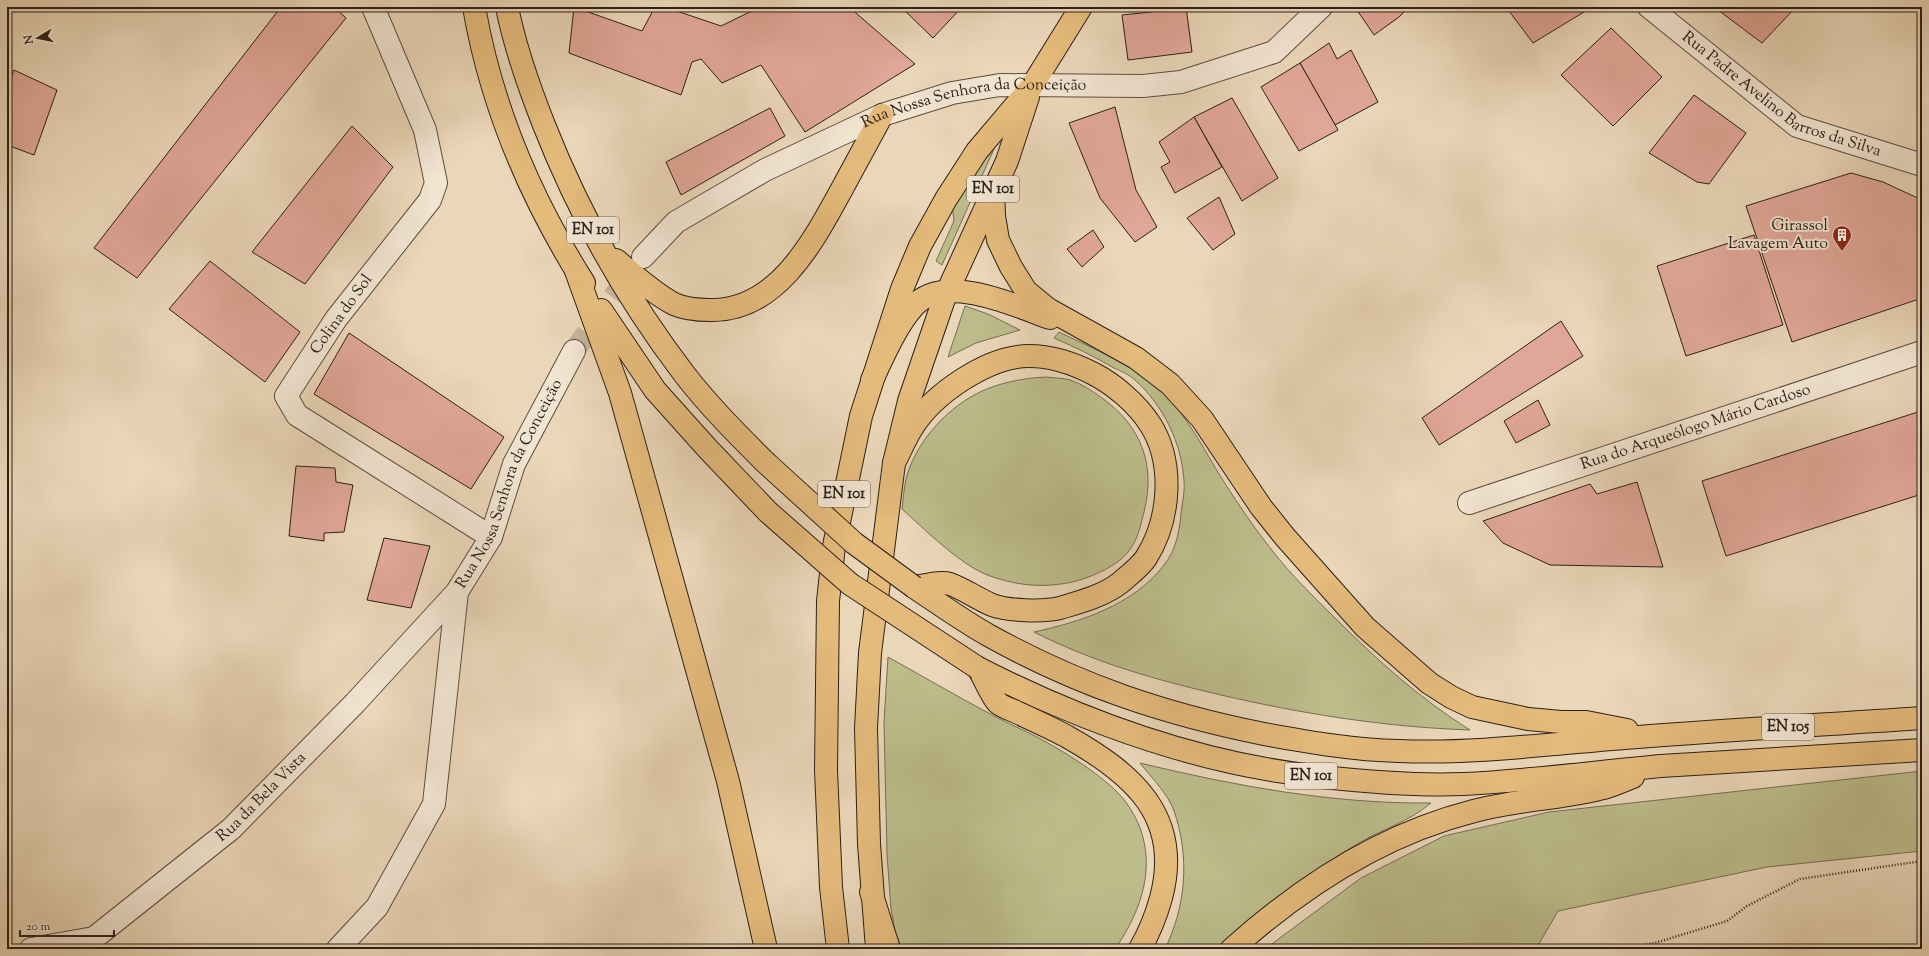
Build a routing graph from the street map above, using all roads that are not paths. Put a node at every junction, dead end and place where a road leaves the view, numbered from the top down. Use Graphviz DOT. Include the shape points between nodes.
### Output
graph roads {
  1 [pos="373,7"];
  2 [pos="474,7"];
  3 [pos="508,7"];
  4 [pos="1081,7"];
  5 [pos="1321,7"];
  6 [pos="1649,7"];
  7 [pos="1032,86"];
  8 [pos="882,115"];
  9 [pos="1922,166"];
  10 [pos="994,188"];
  11 [pos="604,250"];
  12 [pos="643,257"];
  13 [pos="576,271"];
  14 [pos="947,290"];
  15 [pos="1087,332"];
  16 [pos="574,351"];
  17 [pos="1922,352"];
  18 [pos="872,380"];
  19 [pos="894,463"];
  20 [pos="1469,503"];
  21 [pos="491,537"];
  22 [pos="914,587"];
  23 [pos="457,592"];
  24 [pos="978,668"];
  25 [pos="1922,718"];
  26 [pos="1654,735"];
  27 [pos="1922,750"];
  28 [pos="1661,766"];
  29 [pos="871,892"];
  30 [pos="31,949"];
  31 [pos="338,949"];
  32 [pos="766,949"];
  33 [pos="838,949"];
  34 [pos="877,949"];
  35 [pos="889,949"];
  36 [pos="1140,949"];
  37 [pos="1232,949"];
  1 -- 21 [label="street, Colina do Sol" via="425,130 436,183 430,200 336,319 286,396 297,415"];
  2 -- 13 [label="main road, EN 101" via="489,73 515,151"];
  3 -- 11 [label="main road, EN 101" via="522,64 556,153 577,201"];
  4 -- 7 [label="main road, EN 101"];
  5 -- 7 [label="street, Rua Nossa Senhora da Conceição" via="1274,52 1181,82 1144,86"];
  6 -- 9 [label="street, Rua Padre Avelino Barros da Silva" via="1797,126"];
  7 -- 8 [label="street, Rua Nossa Senhora da Conceição" via="1000,85 952,93"];
  7 -- 10 [label="main road, EN 101" via="1007,161"];
  7 -- 18 [label="main road, EN 101" via="977,151 920,246 902,289"];
  8 -- 11 [label="main road" via="818,233 794,266 773,286 749,302 724,310 696,310 675,304 640,280"];
  8 -- 12 [label="street, Rua Nossa Senhora da Conceição" via="765,170 676,222"];
  10 -- 14 [label="main road, EN 101"];
  10 -- 15 [label="main road" via="994,216 998,240 1026,291 1048,309"];
  11 -- 22 [label="main road, EN 101, bridge" via="656,335 686,376 730,426 765,462 854,543"];
  13 -- 24 [label="main road, EN 101, bridge" via="654,390 768,512 850,584"];
  13 -- 32 [label="main road" via="620,393 728,782"];
  14 -- 15 [label="main road" via="973,292 1000,300"];
  14 -- 18 [label="main road" via="932,294 915,304 903,320"];
  14 -- 19 [label="main road, EN 101" via="909,401"];
  15 -- 26 [label="main road" via="1136,358 1170,384 1202,418 1285,537 1365,627 1429,683 1472,707 1528,719 1586,722"];
  16 -- 21 [label="street, Rua Nossa Senhora da Conceição" via="514,464"];
  17 -- 20 [label="street, Rua do Arqueólogo Mário Cardoso"];
  18 -- 33 [label="main road, EN 101" via="845,486 834,546 828,600 826,770 831,887"];
  19 -- 22 [label="main road" via="913,427 929,407 967,377 999,362 1027,356 1053,358 1083,368 1107,381 1129,400 1150,424 1162,452 1168,486 1160,528 1145,559 1118,584 1087,600 1057,609 1022,610 994,606 948,584"];
  19 -- 29 [label="main road, EN 101" via="870,653 866,728"];
  21 -- 23 [label="street, Rua Nossa Senhora da Conceição"];
  22 -- 26 [label="main road, EN 101" via="985,634 1079,680 1181,715 1292,739 1399,751 1498,748"];
  23 -- 30 [label="street, Rua da Bela Vista" via="355,703 231,829 94,938"];
  23 -- 31 [label="street, Rua Nossa Senhora da Conceição" via="434,804 377,907"];
  24 -- 28 [label="main road, EN 101" via="1024,692 1074,713 1177,749 1279,771 1371,781 1461,784"];
  24 -- 36 [label="main road" via="998,703 1066,736 1099,756 1145,796 1159,821 1166,845 1167,876 1157,912"];
  25 -- 26 [label="main road, EN 105"];
  27 -- 28 [label="main road, EN 105"];
  28 -- 37 [label="main road" via="1601,789 1475,810 1402,835 1348,863 1304,892"];
  29 -- 34 [label="main road, EN 101"];
  29 -- 35 [label="main road"];
}
